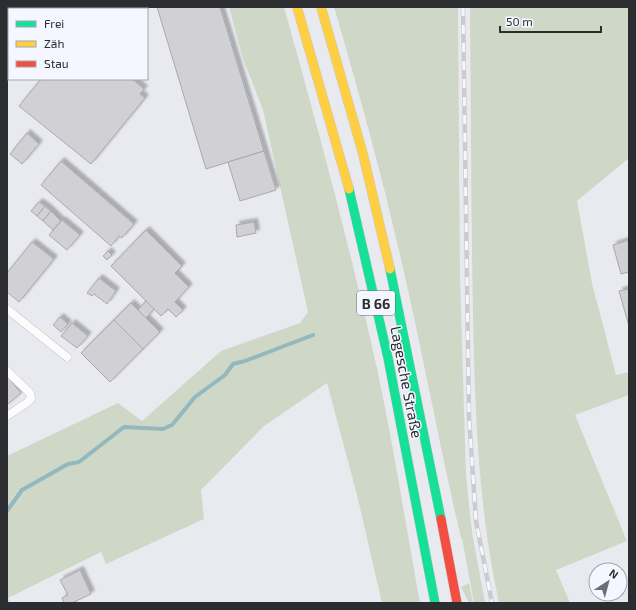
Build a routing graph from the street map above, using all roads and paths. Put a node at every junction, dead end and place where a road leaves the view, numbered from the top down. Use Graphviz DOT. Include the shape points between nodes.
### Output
graph roads {
  1 [pos="297,7"];
  2 [pos="321,7"];
  3 [pos="7,309"];
  4 [pos="67,357"];
  5 [pos="7,371"];
  6 [pos="7,416"];
  7 [pos="435,603"];
  8 [pos="457,603"];
  1 -- 7 [label="highway, Lagesche Straße / B 66" via="355,211 387,352"];
  2 -- 8 [label="highway, Lagesche Straße / B 66" via="384,238"];
  3 -- 4 [label="lane"];
  5 -- 6 [label="lane" via="30,393 31,398"];
}
